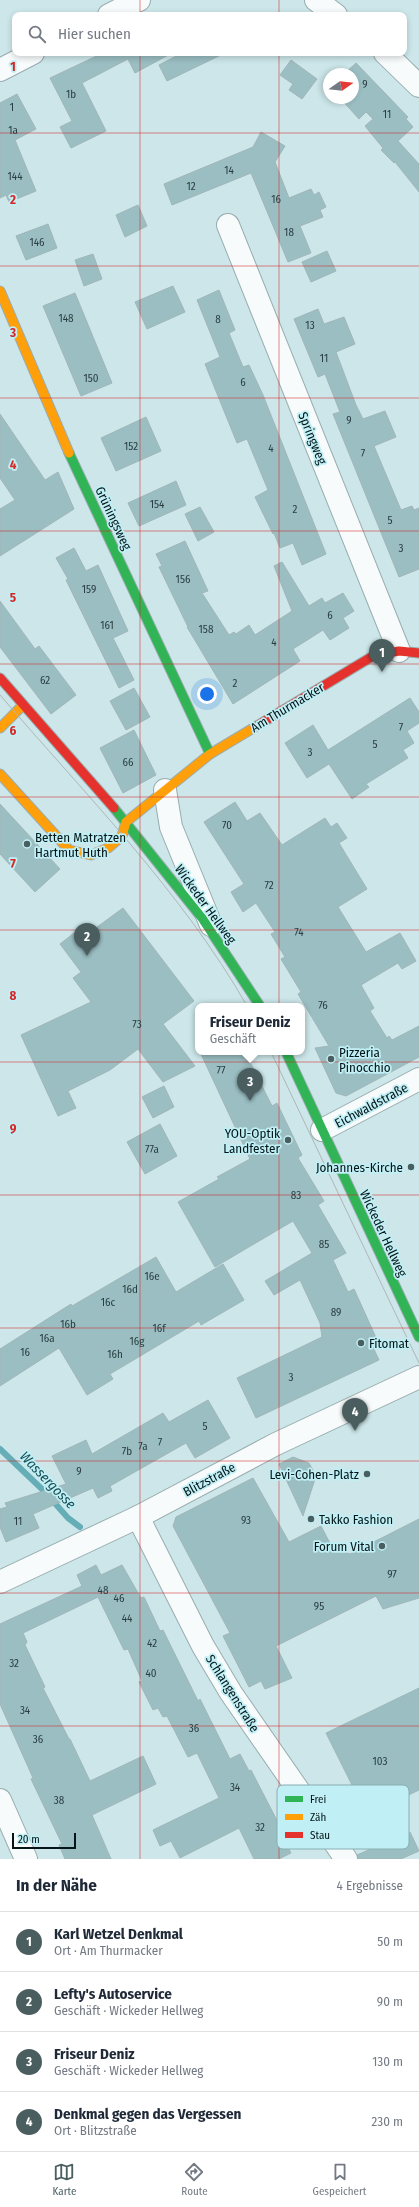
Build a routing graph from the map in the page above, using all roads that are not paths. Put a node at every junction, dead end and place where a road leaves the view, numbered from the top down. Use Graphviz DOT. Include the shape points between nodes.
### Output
graph roads {
  1 [pos="139,0"];
  2 [pos="316,0"];
  3 [pos="115,12"];
  4 [pos="332,12"];
  5 [pos="27,56"];
  6 [pos="388,56"];
  7 [pos="0,70"];
  8 [pos="419,86"];
  9 [pos="228,225"];
  10 [pos="0,291"];
  11 [pos="409,652"];
  12 [pos="0,678"];
  13 [pos="23,705"];
  14 [pos="0,728"];
  15 [pos="210,754"];
  16 [pos="0,774"];
  17 [pos="165,790"];
  18 [pos="126,822"];
  19 [pos="218,941"];
  20 [pos="258,1003"];
  21 [pos="287,1055"];
  22 [pos="419,1079"];
  23 [pos="322,1130"];
  24 [pos="419,1337"];
  25 [pos="419,1377"];
  26 [pos="138,1517"];
  27 [pos="0,1582"];
  28 [pos="294,1785"];
  29 [pos="0,1800"];
  30 [pos="339,1849"];
  31 [pos="26,1859"];
  32 [pos="346,1859"];
  1 -- 3 [label="street"];
  2 -- 4 [label="street"];
  5 -- 7 [label="street"];
  6 -- 8 [label="street"];
  9 -- 11 [label="street, Springweg"];
  10 -- 15 [label="street, Grüningsweg" via="68,451"];
  11 -- 15 [label="street, Am Thurmacker" via="373,656"];
  12 -- 13 [label="street, Wickeder Hellweg"];
  13 -- 14 [label="street"];
  13 -- 18 [label="street, Wickeder Hellweg"];
  15 -- 17 [label="street, Am Thurmacker"];
  16 -- 18 [label="street" via="69,850 90,855 108,848 122,836"];
  17 -- 18 [label="street, Am Thurmacker"];
  17 -- 19 [label="street" via="171,827"];
  18 -- 19 [label="street, Wickeder Hellweg"];
  19 -- 20 [label="street, Wickeder Hellweg"];
  21 -- 23 [label="street, Wickeder Hellweg"];
  22 -- 23 [label="street, Eichwaldstraße"];
  23 -- 24 [label="street, Wickeder Hellweg"];
  25 -- 26 [label="street, Blitzstraße" via="276,1444"];
  26 -- 27 [label="street, Blitzstraße"];
  26 -- 28 [label="street, Schlangenstraße" via="203,1646 230,1693"];
  29 -- 31 [label="street"];
  30 -- 32 [label="street, Schlangenstraße"];
}
